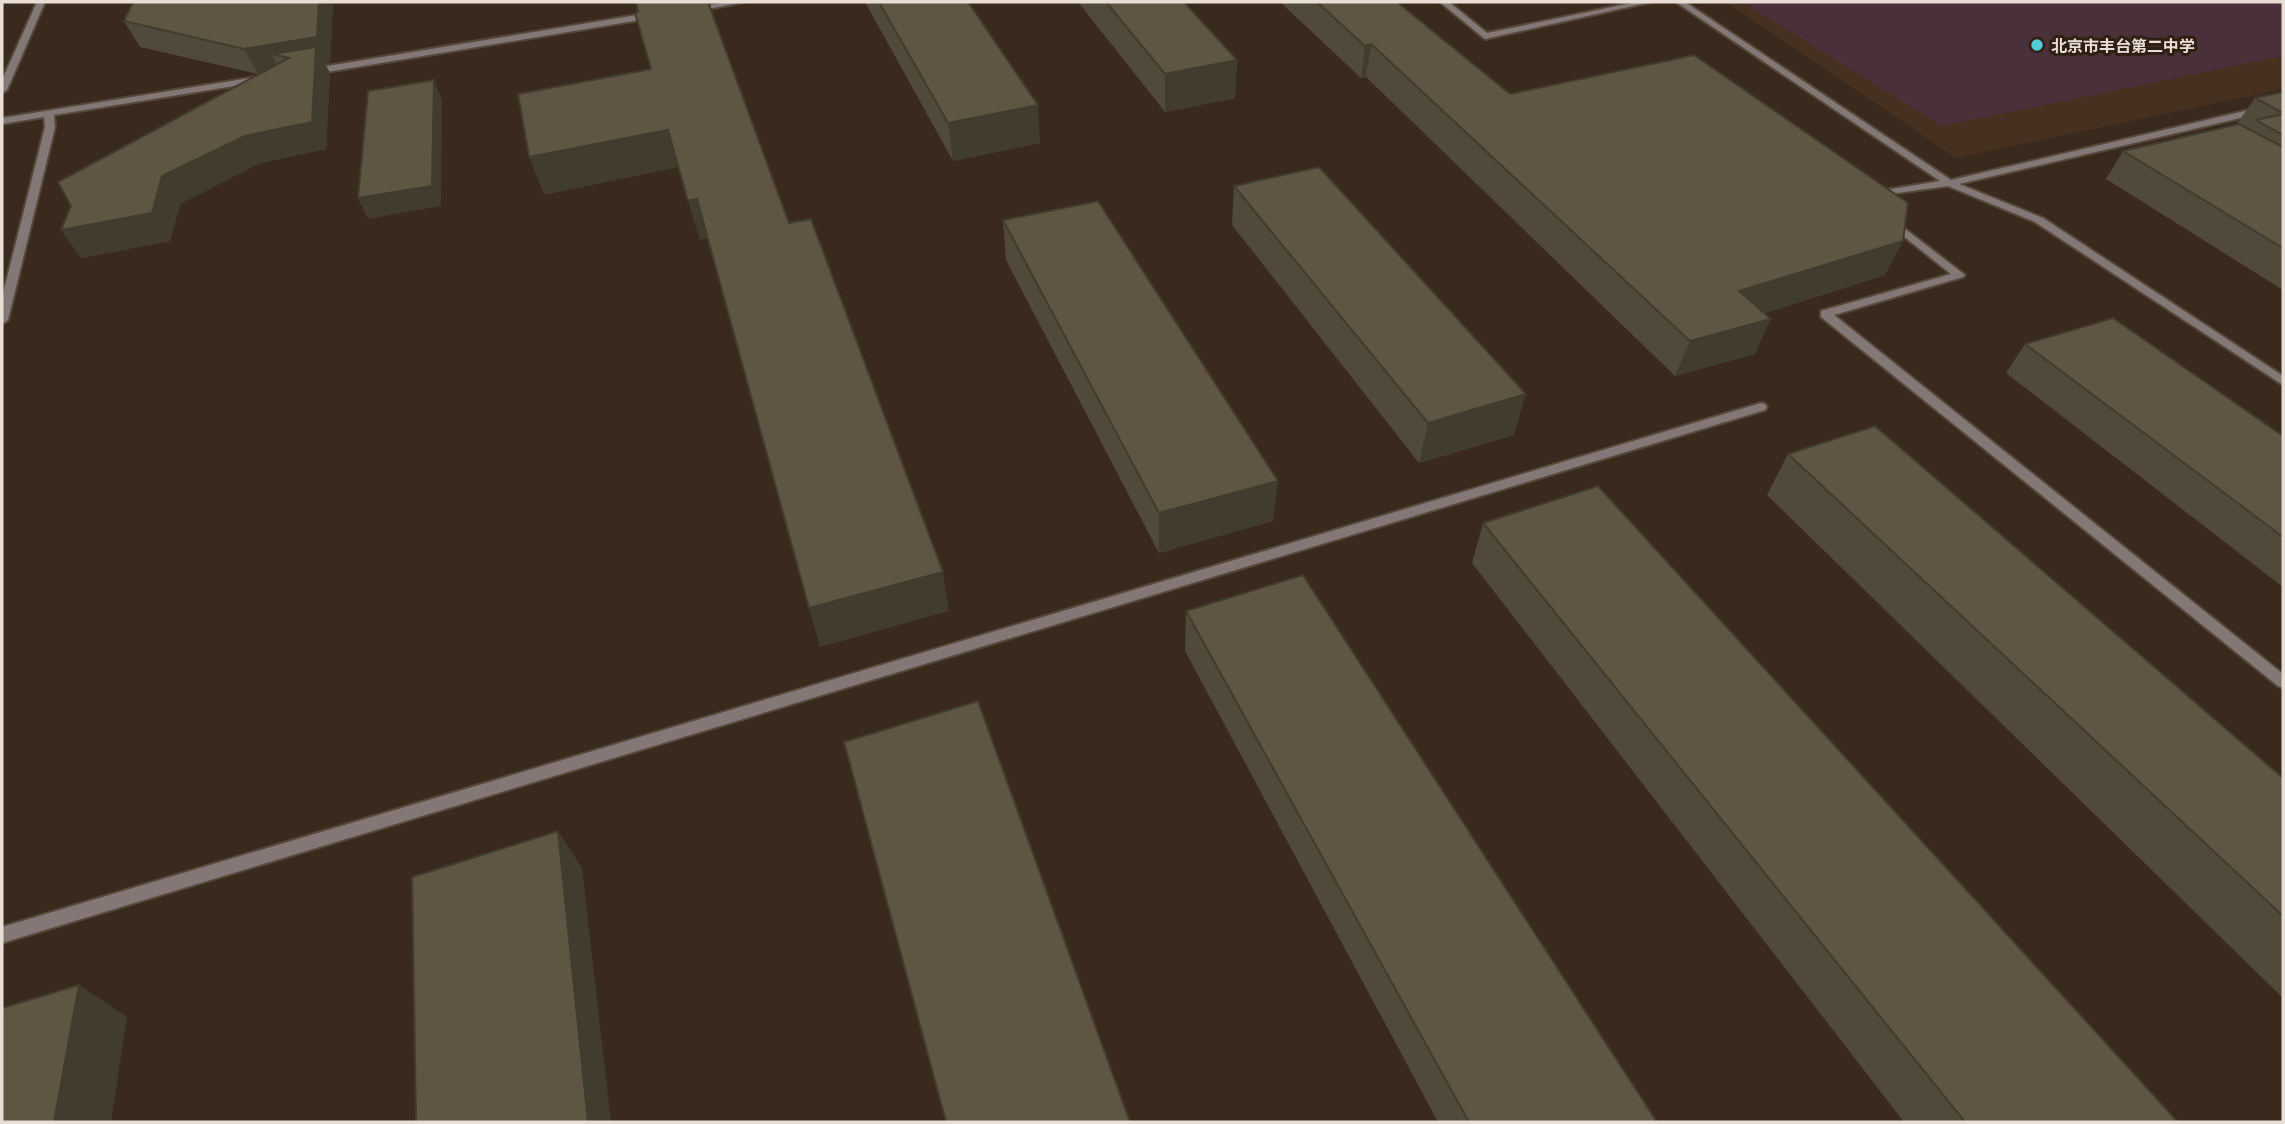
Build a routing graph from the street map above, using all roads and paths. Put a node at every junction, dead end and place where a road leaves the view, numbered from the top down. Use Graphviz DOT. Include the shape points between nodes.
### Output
graph roads {
  1 [pos="41,2"];
  2 [pos="740,2"];
  3 [pos="1444,2"];
  4 [pos="1647,2"];
  5 [pos="1680,2"];
  6 [pos="684,11"];
  7 [pos="671,13"];
  8 [pos="298,73"];
  9 [pos="270,78"];
  10 [pos="2,90"];
  11 [pos="2283,105"];
  12 [pos="49,114"];
  13 [pos="2,121"];
  14 [pos="2190,128"];
  15 [pos="2202,135"];
  16 [pos="1950,183"];
  17 [pos="1872,205"];
  18 [pos="1882,214"];
  19 [pos="2,320"];
  20 [pos="2283,382"];
  21 [pos="1761,407"];
  22 [pos="2283,682"];
  23 [pos="2,935"];
  1 -- 10 [label="street"];
  2 -- 6 [label="street"];
  3 -- 4 [label="street" via="1485,36"];
  5 -- 16 [label="street"];
  7 -- 8 [label="street"];
  9 -- 12 [label="street"];
  11 -- 14 [label="street"];
  12 -- 13 [label="street"];
  12 -- 19 [label="street" via="50,127"];
  14 -- 15 [label="street"];
  14 -- 16 [label="street"];
  16 -- 17 [label="street" via="1861,197"];
  16 -- 20 [label="street" via="2039,220"];
  18 -- 22 [label="street" via="1959,275 1825,314"];
  21 -- 23 [label="street"];
}
